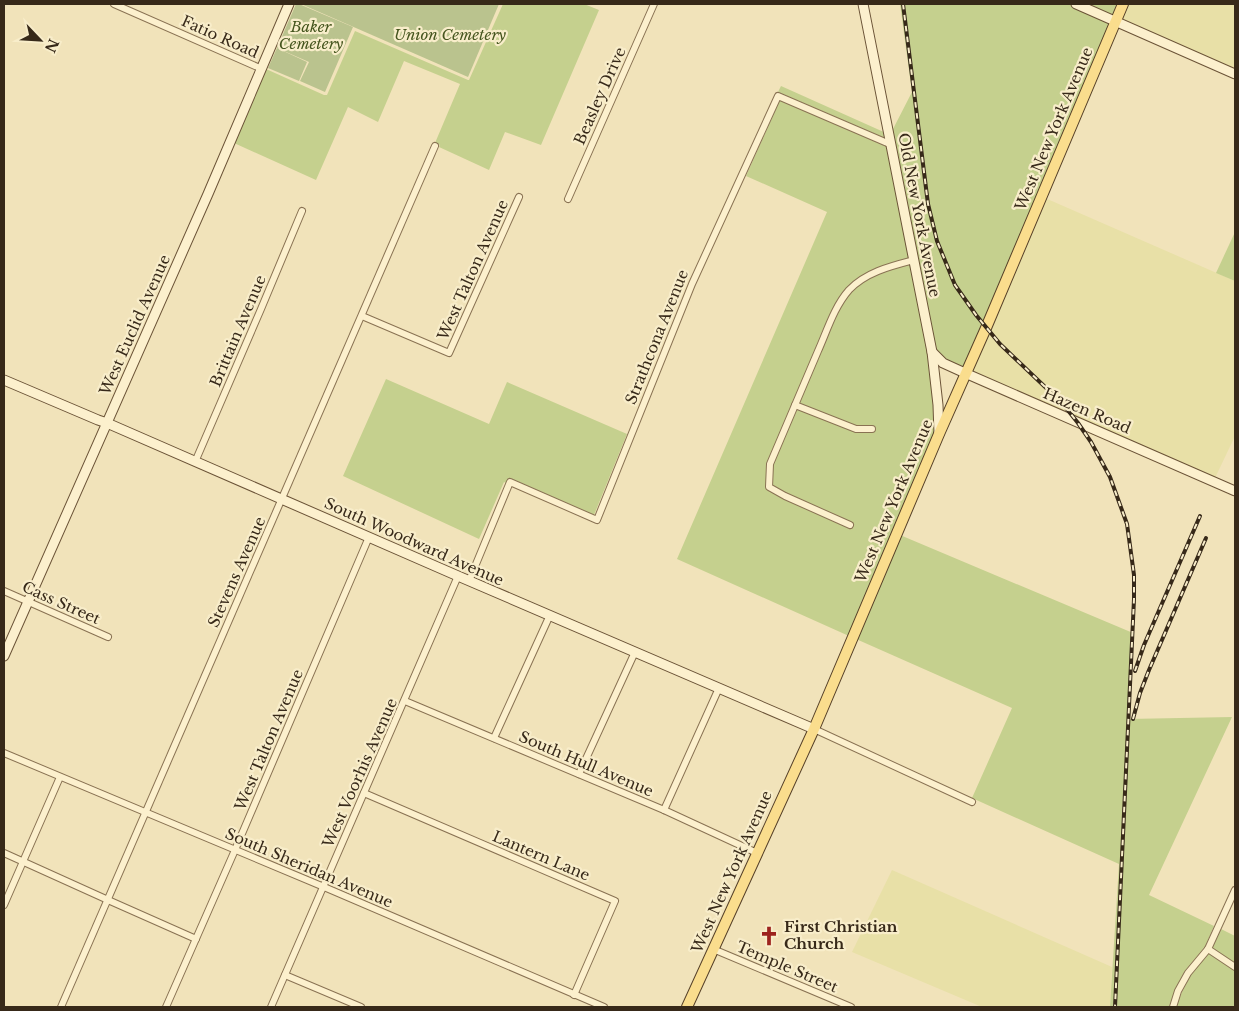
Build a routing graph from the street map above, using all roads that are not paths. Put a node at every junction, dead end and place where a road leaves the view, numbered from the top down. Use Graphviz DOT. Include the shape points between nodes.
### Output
graph roads {
  1 [pos="114,4"];
  2 [pos="289,4"];
  3 [pos="654,4"];
  4 [pos="863,4"];
  5 [pos="1076,4"];
  6 [pos="1123,4"];
  7 [pos="1116,21"];
  8 [pos="262,69"];
  9 [pos="1235,74"];
  10 [pos="892,145"];
  11 [pos="436,146"];
  12 [pos="519,197"];
  13 [pos="568,199"];
  14 [pos="302,211"];
  15 [pos="914,260"];
  16 [pos="362,316"];
  17 [pos="932,352"];
  18 [pos="965,373"];
  19 [pos="4,380"];
  20 [pos="795,405"];
  21 [pos="107,423"];
  22 [pos="872,429"];
  23 [pos="939,434"];
  24 [pos="195,462"];
  25 [pos="1235,490"];
  26 [pos="283,499"];
  27 [pos="850,525"];
  28 [pos="369,537"];
  29 [pos="458,576"];
  30 [pos="468,581"];
  31 [pos="4,591"];
  32 [pos="28,601"];
  33 [pos="550,616"];
  34 [pos="108,637"];
  35 [pos="635,652"];
  36 [pos="4,656"];
  37 [pos="719,688"];
  38 [pos="405,701"];
  39 [pos="814,728"];
  40 [pos="494,738"];
  41 [pos="4,753"];
  42 [pos="579,774"];
  43 [pos="60,777"];
  44 [pos="364,793"];
  45 [pos="972,802"];
  46 [pos="664,810"];
  47 [pos="146,813"];
  48 [pos="235,850"];
  49 [pos="4,853"];
  50 [pos="757,853"];
  51 [pos="23,862"];
  52 [pos="324,887"];
  53 [pos="1235,890"];
  54 [pos="108,900"];
  55 [pos="4,905"];
  56 [pos="196,938"];
  57 [pos="1208,948"];
  58 [pos="714,949"];
  59 [pos="1235,967"];
  60 [pos="285,974"];
  61 [pos="574,995"];
  62 [pos="61,1007"];
  63 [pos="166,1007"];
  64 [pos="271,1007"];
  65 [pos="361,1007"];
  66 [pos="604,1007"];
  67 [pos="687,1007"];
  68 [pos="850,1007"];
  69 [pos="1172,1007"];
  1 -- 8 [label="street, Fatio Road"];
  2 -- 8 [label="street, West Euclid Avenue"];
  3 -- 13 [label="street, Beasley Drive"];
  4 -- 10 [label="street, Old New York Avenue"];
  5 -- 7 [label="street"];
  6 -- 7 [label="main road, West New York Avenue"];
  7 -- 9 [label="street"];
  7 -- 18 [label="main road, West New York Avenue"];
  8 -- 21 [label="street, West Euclid Avenue"];
  10 -- 15 [label="street, Old New York Avenue"];
  10 -- 30 [label="street, Strathcona Avenue" via="778,96 692,284 597,520 510,482"];
  11 -- 16 [label="street, Stevens Avenue"];
  12 -- 16 [label="street, West Talton Avenue" via="449,353"];
  14 -- 24 [label="street, Brittain Avenue"];
  15 -- 17 [label="street, Old New York Avenue"];
  15 -- 20 [label="street" via="876,271 850,289 839,303"];
  16 -- 26 [label="street, Stevens Avenue"];
  17 -- 18 [label="street, Hazen Road" via="943,363"];
  17 -- 23 [label="street, Old New York Avenue"];
  18 -- 23 [label="main road, West New York Avenue"];
  18 -- 25 [label="street, Hazen Road"];
  19 -- 21 [label="street, South Woodward Avenue"];
  20 -- 22 [label="street" via="856,429"];
  20 -- 27 [label="street" via="770,464 769,487"];
  21 -- 24 [label="street, South Woodward Avenue"];
  21 -- 32 [label="street, West Euclid Avenue"];
  23 -- 39 [label="main road, West New York Avenue"];
  24 -- 26 [label="street, South Woodward Avenue"];
  26 -- 28 [label="street, South Woodward Avenue"];
  26 -- 47 [label="street, Stevens Avenue"];
  28 -- 29 [label="street, South Woodward Avenue"];
  28 -- 48 [label="street, West Talton Avenue"];
  29 -- 30 [label="street, South Woodward Avenue"];
  29 -- 38 [label="street, West Voorhis Avenue"];
  30 -- 33 [label="street, South Woodward Avenue"];
  31 -- 32 [label="street, Cass Street"];
  32 -- 34 [label="street, Cass Street"];
  32 -- 36 [label="street, West Euclid Avenue"];
  33 -- 35 [label="street, South Woodward Avenue"];
  33 -- 40 [label="street"];
  35 -- 37 [label="street, South Woodward Avenue"];
  35 -- 42 [label="street"];
  37 -- 39 [label="street, South Woodward Avenue"];
  37 -- 46 [label="street"];
  38 -- 40 [label="street, South Hull Avenue"];
  38 -- 44 [label="street, West Voorhis Avenue"];
  39 -- 45 [label="street"];
  39 -- 50 [label="main road, West New York Avenue"];
  40 -- 42 [label="street, South Hull Avenue"];
  41 -- 43 [label="street, South Sheridan Avenue"];
  42 -- 46 [label="street, South Hull Avenue"];
  43 -- 47 [label="street, South Sheridan Avenue"];
  43 -- 51 [label="street"];
  44 -- 52 [label="street, West Voorhis Avenue"];
  44 -- 61 [label="street, Lantern Lane" via="615,902"];
  46 -- 50 [label="street, South Hull Avenue"];
  47 -- 48 [label="street, South Sheridan Avenue"];
  47 -- 54 [label="street, Stevens Avenue"];
  48 -- 52 [label="street, South Sheridan Avenue"];
  48 -- 56 [label="street, West Talton Avenue"];
  49 -- 51 [label="street"];
  50 -- 58 [label="main road, West New York Avenue"];
  51 -- 54 [label="street"];
  51 -- 55 [label="street"];
  52 -- 60 [label="street, West Voorhis Avenue"];
  52 -- 61 [label="street, South Sheridan Avenue"];
  53 -- 57 [label="street"];
  54 -- 56 [label="street"];
  54 -- 62 [label="street, Stevens Avenue"];
  56 -- 63 [label="street, West Talton Avenue"];
  57 -- 59 [label="street"];
  57 -- 69 [label="street" via="1188,972"];
  58 -- 67 [label="main road, West New York Avenue"];
  58 -- 68 [label="street, Temple Street"];
  60 -- 64 [label="street, West Voorhis Avenue"];
  60 -- 65 [label="street"];
  61 -- 66 [label="street, South Sheridan Avenue"];
}
